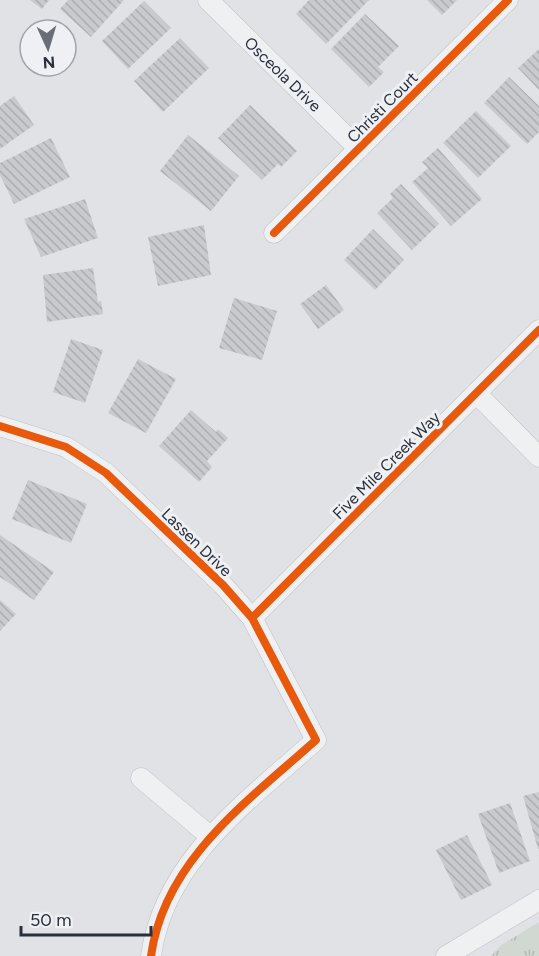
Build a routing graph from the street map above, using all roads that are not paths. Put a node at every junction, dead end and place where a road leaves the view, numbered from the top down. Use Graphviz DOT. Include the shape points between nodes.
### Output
graph roads {
  1 [pos="208,0"];
  2 [pos="508,0"];
  3 [pos="359,148"];
  4 [pos="274,233"];
  5 [pos="539,330"];
  6 [pos="476,393"];
  7 [pos="0,426"];
  8 [pos="539,457"];
  9 [pos="252,618"];
  10 [pos="141,778"];
  11 [pos="211,837"];
  12 [pos="539,900"];
  13 [pos="486,934"];
  14 [pos="151,956"];
  15 [pos="446,956"];
  16 [pos="473,956"];
  1 -- 3 [label="street, Osceola Drive"];
  2 -- 3 [label="street, Christi Court"];
  3 -- 4 [label="street, Christi Court"];
  5 -- 6 [label="street, Five Mile Creek Way"];
  6 -- 8 [label="street"];
  6 -- 9 [label="street, Five Mile Creek Way"];
  7 -- 9 [label="street, Lassen Drive" via="66,447 106,474 223,585"];
  9 -- 11 [label="street, Lassen Drive" via="316,740"];
  10 -- 11 [label="street"];
  11 -- 14 [label="street" via="172,888 154,929"];
  12 -- 13 [label="street"];
  13 -- 15 [label="street"];
  13 -- 16 [label="street"];
}
